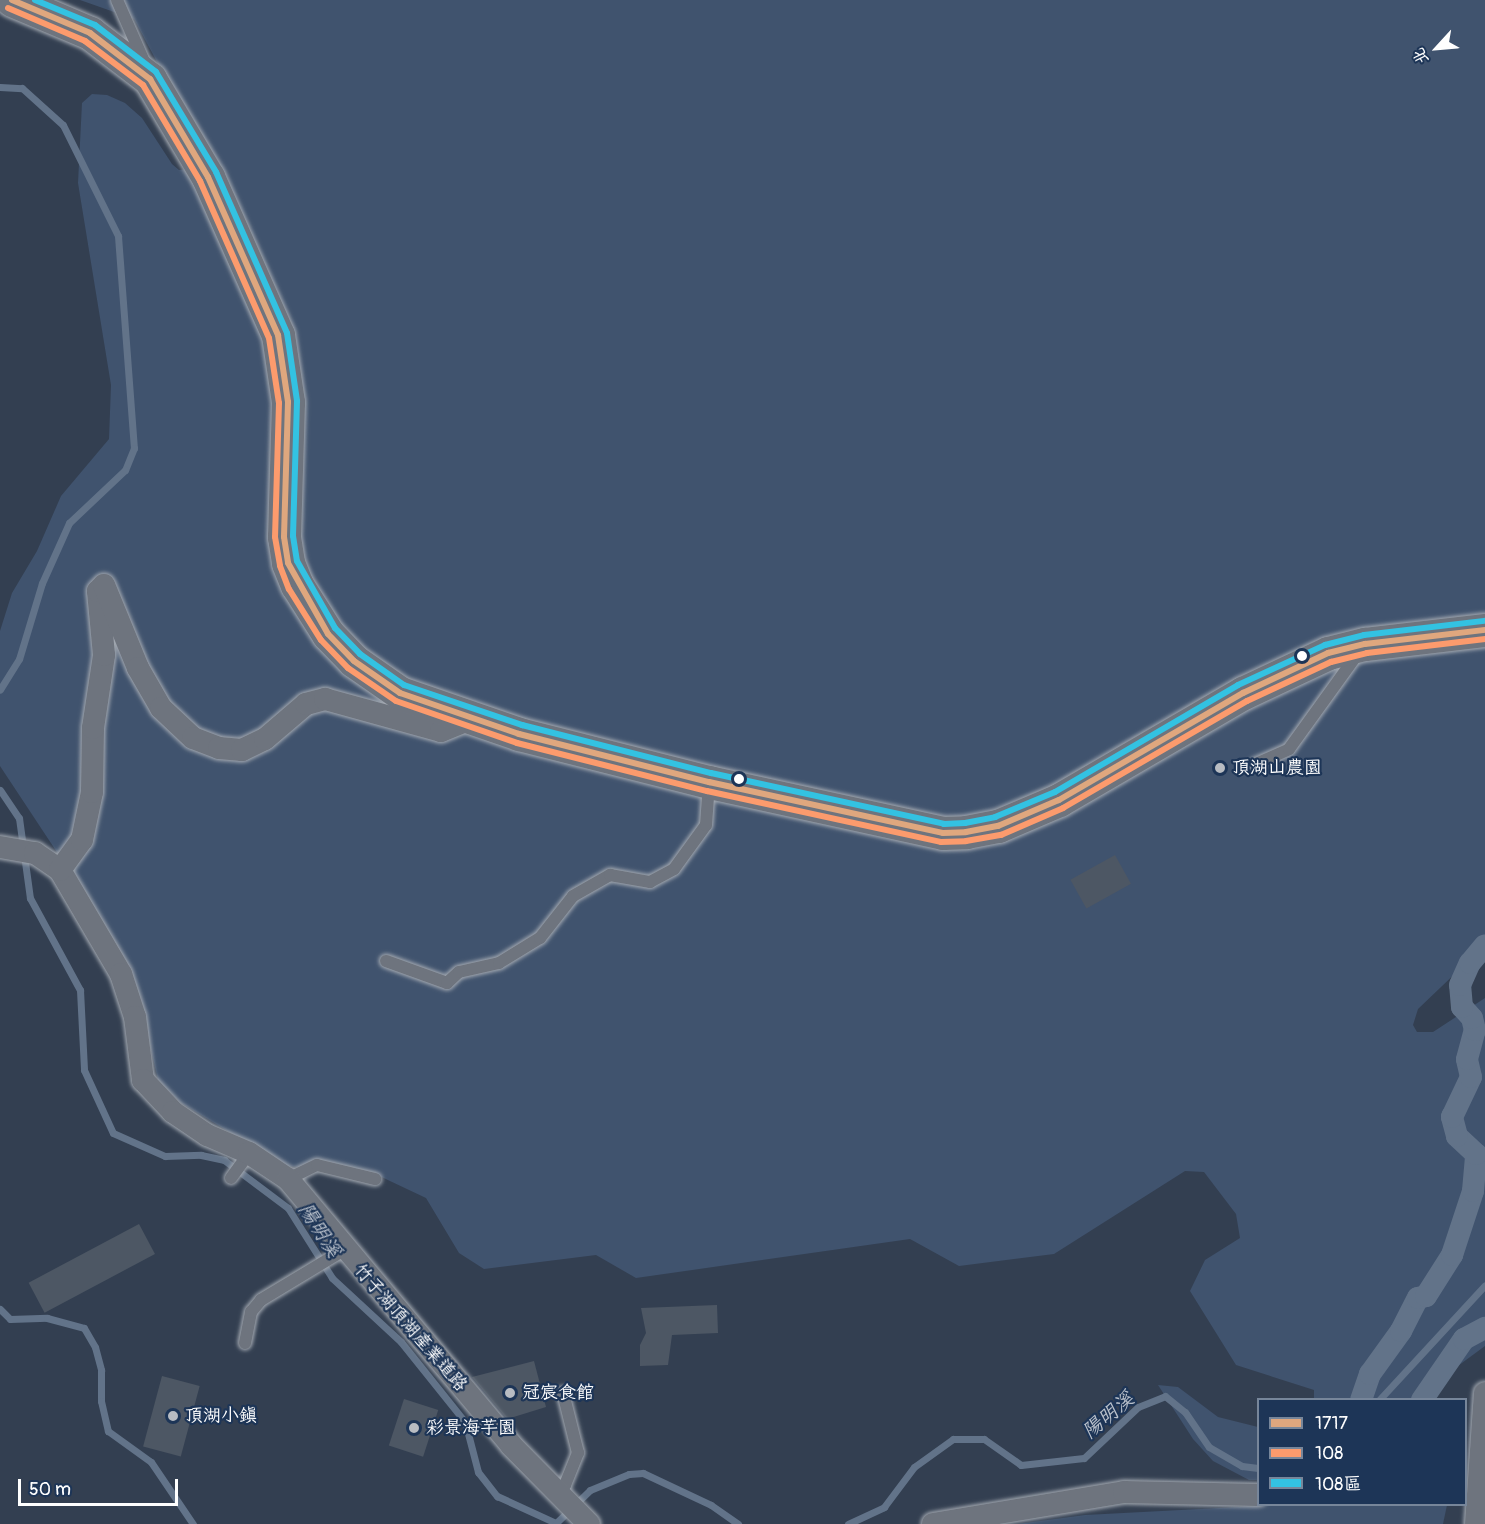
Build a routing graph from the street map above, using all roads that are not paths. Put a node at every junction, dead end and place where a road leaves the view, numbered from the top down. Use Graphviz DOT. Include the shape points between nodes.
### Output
graph roads {
  1 [pos="12,0"];
  2 [pos="117,0"];
  3 [pos="150,79"];
  4 [pos="1485,630"];
  5 [pos="1365,644"];
  6 [pos="470,719"];
  7 [pos="1256,764"];
  8 [pos="709,782"];
  9 [pos="6,848"];
  10 [pos="60,870"];
  11 [pos="386,962"];
  12 [pos="249,1153"];
  13 [pos="231,1178"];
  14 [pos="288,1179"];
  15 [pos="375,1179"];
  16 [pos="339,1253"];
  17 [pos="245,1343"];
  18 [pos="563,1393"];
  19 [pos="1485,1393"];
  20 [pos="1467,1402"];
  21 [pos="1257,1495"];
  22 [pos="573,1508"];
  23 [pos="933,1524"];
  24 [pos="1476,1524"];
  1 -- 3 [label="main road" via="90,33"];
  2 -- 3 [label="lane"];
  3 -- 6 [label="main road" via="208,177 278,335 288,402 284,537 297,585 328,634 354,661 400,693"];
  4 -- 5 [label="main road"];
  5 -- 7 [label="lane" via="1289,749"];
  5 -- 8 [label="main road" via="1302,663 1059,800 998,826 943,833"];
  6 -- 8 [label="main road"];
  6 -- 10 [label="street" via="441,731 325,699 306,704 265,739 242,750 219,748 193,738 161,708 138,669 104,585 98,591 104,655 93,728 92,792 82,840"];
  8 -- 11 [label="lane" via="706,825 674,869 650,882 610,875 573,896 540,938 499,963 459,972 447,983"];
  9 -- 10 [label="street, 竹子湖頂湖產業道路" via="34,853"];
  10 -- 12 [label="street, 竹子湖頂湖產業道路" via="121,974 135,1017 143,1080 173,1112 207,1135"];
  12 -- 13 [label="lane"];
  12 -- 14 [label="street, 竹子湖頂湖產業道路"];
  14 -- 15 [label="lane" via="317,1165"];
  14 -- 16 [label="street, 竹子湖頂湖產業道路"];
  16 -- 17 [label="lane" via="315,1271 261,1300 251,1312"];
  16 -- 22 [label="street, 竹子湖頂湖產業道路" via="511,1445"];
  18 -- 22 [label="lane" via="578,1453 565,1485"];
  19 -- 20 [label="street"];
  19 -- 24 [label="street"];
  21 -- 23 [label="street" via="1124,1491"];
}
